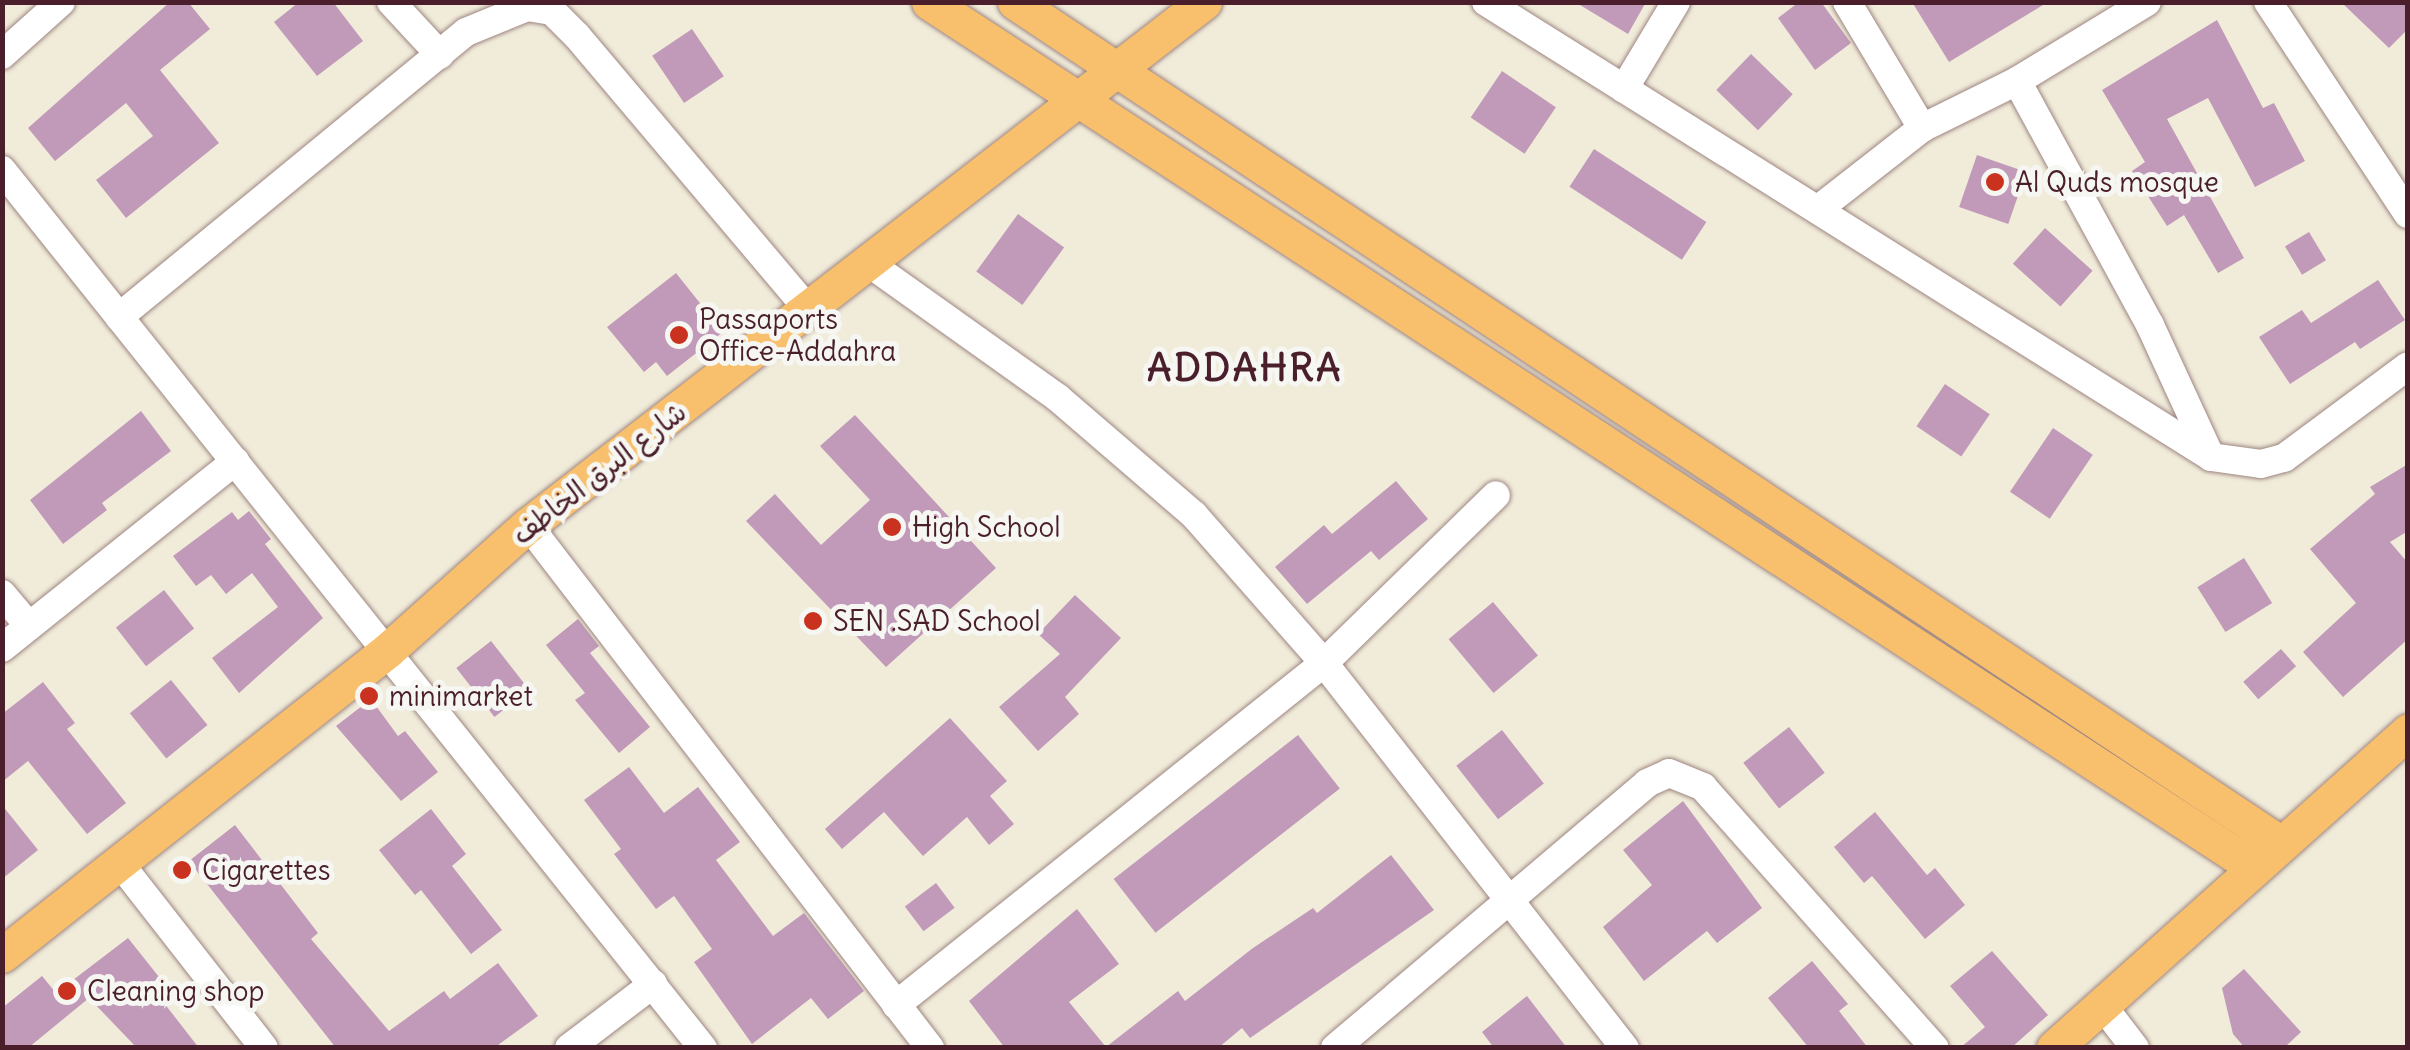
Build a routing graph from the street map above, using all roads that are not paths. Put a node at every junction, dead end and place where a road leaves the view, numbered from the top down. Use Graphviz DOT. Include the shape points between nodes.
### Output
graph roads {
  1 [pos="61,2"];
  2 [pos="390,2"];
  3 [pos="929,2"];
  4 [pos="1015,2"];
  5 [pos="1204,2"];
  6 [pos="1486,2"];
  7 [pos="1676,2"];
  8 [pos="1847,2"];
  9 [pos="2147,2"];
  10 [pos="2268,2"];
  11 [pos="2,55"];
  12 [pos="440,56"];
  13 [pos="1119,70"];
  14 [pos="2017,82"];
  15 [pos="1624,89"];
  16 [pos="1082,100"];
  17 [pos="1922,128"];
  18 [pos="2,170"];
  19 [pos="1821,207"];
  20 [pos="2408,214"];
  21 [pos="866,262"];
  22 [pos="809,312"];
  23 [pos="119,317"];
  24 [pos="2408,366"];
  25 [pos="2211,456"];
  26 [pos="235,461"];
  27 [pos="1496,494"];
  28 [pos="528,525"];
  29 [pos="2,594"];
  30 [pos="29,626"];
  31 [pos="2,648"];
  32 [pos="388,650"];
  33 [pos="1324,663"];
  34 [pos="2408,731"];
  35 [pos="2280,842"];
  36 [pos="118,861"];
  37 [pos="2254,867"];
  38 [pos="1508,899"];
  39 [pos="2,955"];
  40 [pos="653,984"];
  41 [pos="896,1005"];
  42 [pos="2102,1005"];
  43 [pos="264,1048"];
  44 [pos="569,1048"];
  45 [pos="703,1048"];
  46 [pos="930,1048"];
  47 [pos="1335,1048"];
  48 [pos="1625,1048"];
  49 [pos="1935,1048"];
  50 [pos="2054,1048"];
  51 [pos="2136,1048"];
  1 -- 11 [label="street"];
  2 -- 12 [label="street"];
  3 -- 16 [label="main road"];
  4 -- 13 [label="main road"];
  5 -- 13 [label="main road, شارع البرق الخاطف"];
  6 -- 15 [label="street"];
  7 -- 15 [label="street"];
  8 -- 17 [label="street"];
  9 -- 14 [label="street"];
  10 -- 20 [label="street"];
  12 -- 22 [label="street" via="466,32 510,11 552,11"];
  12 -- 23 [label="street"];
  13 -- 16 [label="main road, شارع البرق الخاطف"];
  13 -- 35 [label="main road"];
  14 -- 17 [label="street"];
  14 -- 25 [label="street" via="2150,325"];
  15 -- 19 [label="street"];
  16 -- 21 [label="main road, شارع البرق الخاطف"];
  16 -- 37 [label="main road"];
  17 -- 19 [label="street"];
  18 -- 23 [label="street"];
  19 -- 25 [label="street"];
  21 -- 22 [label="main road, شارع البرق الخاطف"];
  21 -- 33 [label="street" via="1131,454 1194,514"];
  22 -- 28 [label="main road, شارع البرق الخاطف"];
  23 -- 26 [label="street"];
  24 -- 25 [label="street" via="2284,458 2261,464"];
  26 -- 30 [label="street"];
  26 -- 32 [label="street"];
  27 -- 33 [label="street"];
  28 -- 32 [label="main road, شارع البرق الخاطف"];
  28 -- 41 [label="street"];
  29 -- 30 [label="street"];
  30 -- 31 [label="street"];
  32 -- 36 [label="main road, شارع البرق الخاطف"];
  32 -- 40 [label="street"];
  33 -- 38 [label="street"];
  33 -- 41 [label="street"];
  34 -- 35 [label="main road"];
  35 -- 37 [label="main road"];
  36 -- 39 [label="main road, شارع البرق الخاطف"];
  36 -- 43 [label="street"];
  37 -- 42 [label="main road"];
  38 -- 47 [label="street"];
  38 -- 48 [label="street"];
  38 -- 49 [label="street" via="1647,783 1681,774 1703,787"];
  40 -- 44 [label="street"];
  40 -- 45 [label="street"];
  41 -- 46 [label="street"];
  42 -- 50 [label="main road"];
  42 -- 51 [label="street"];
}
